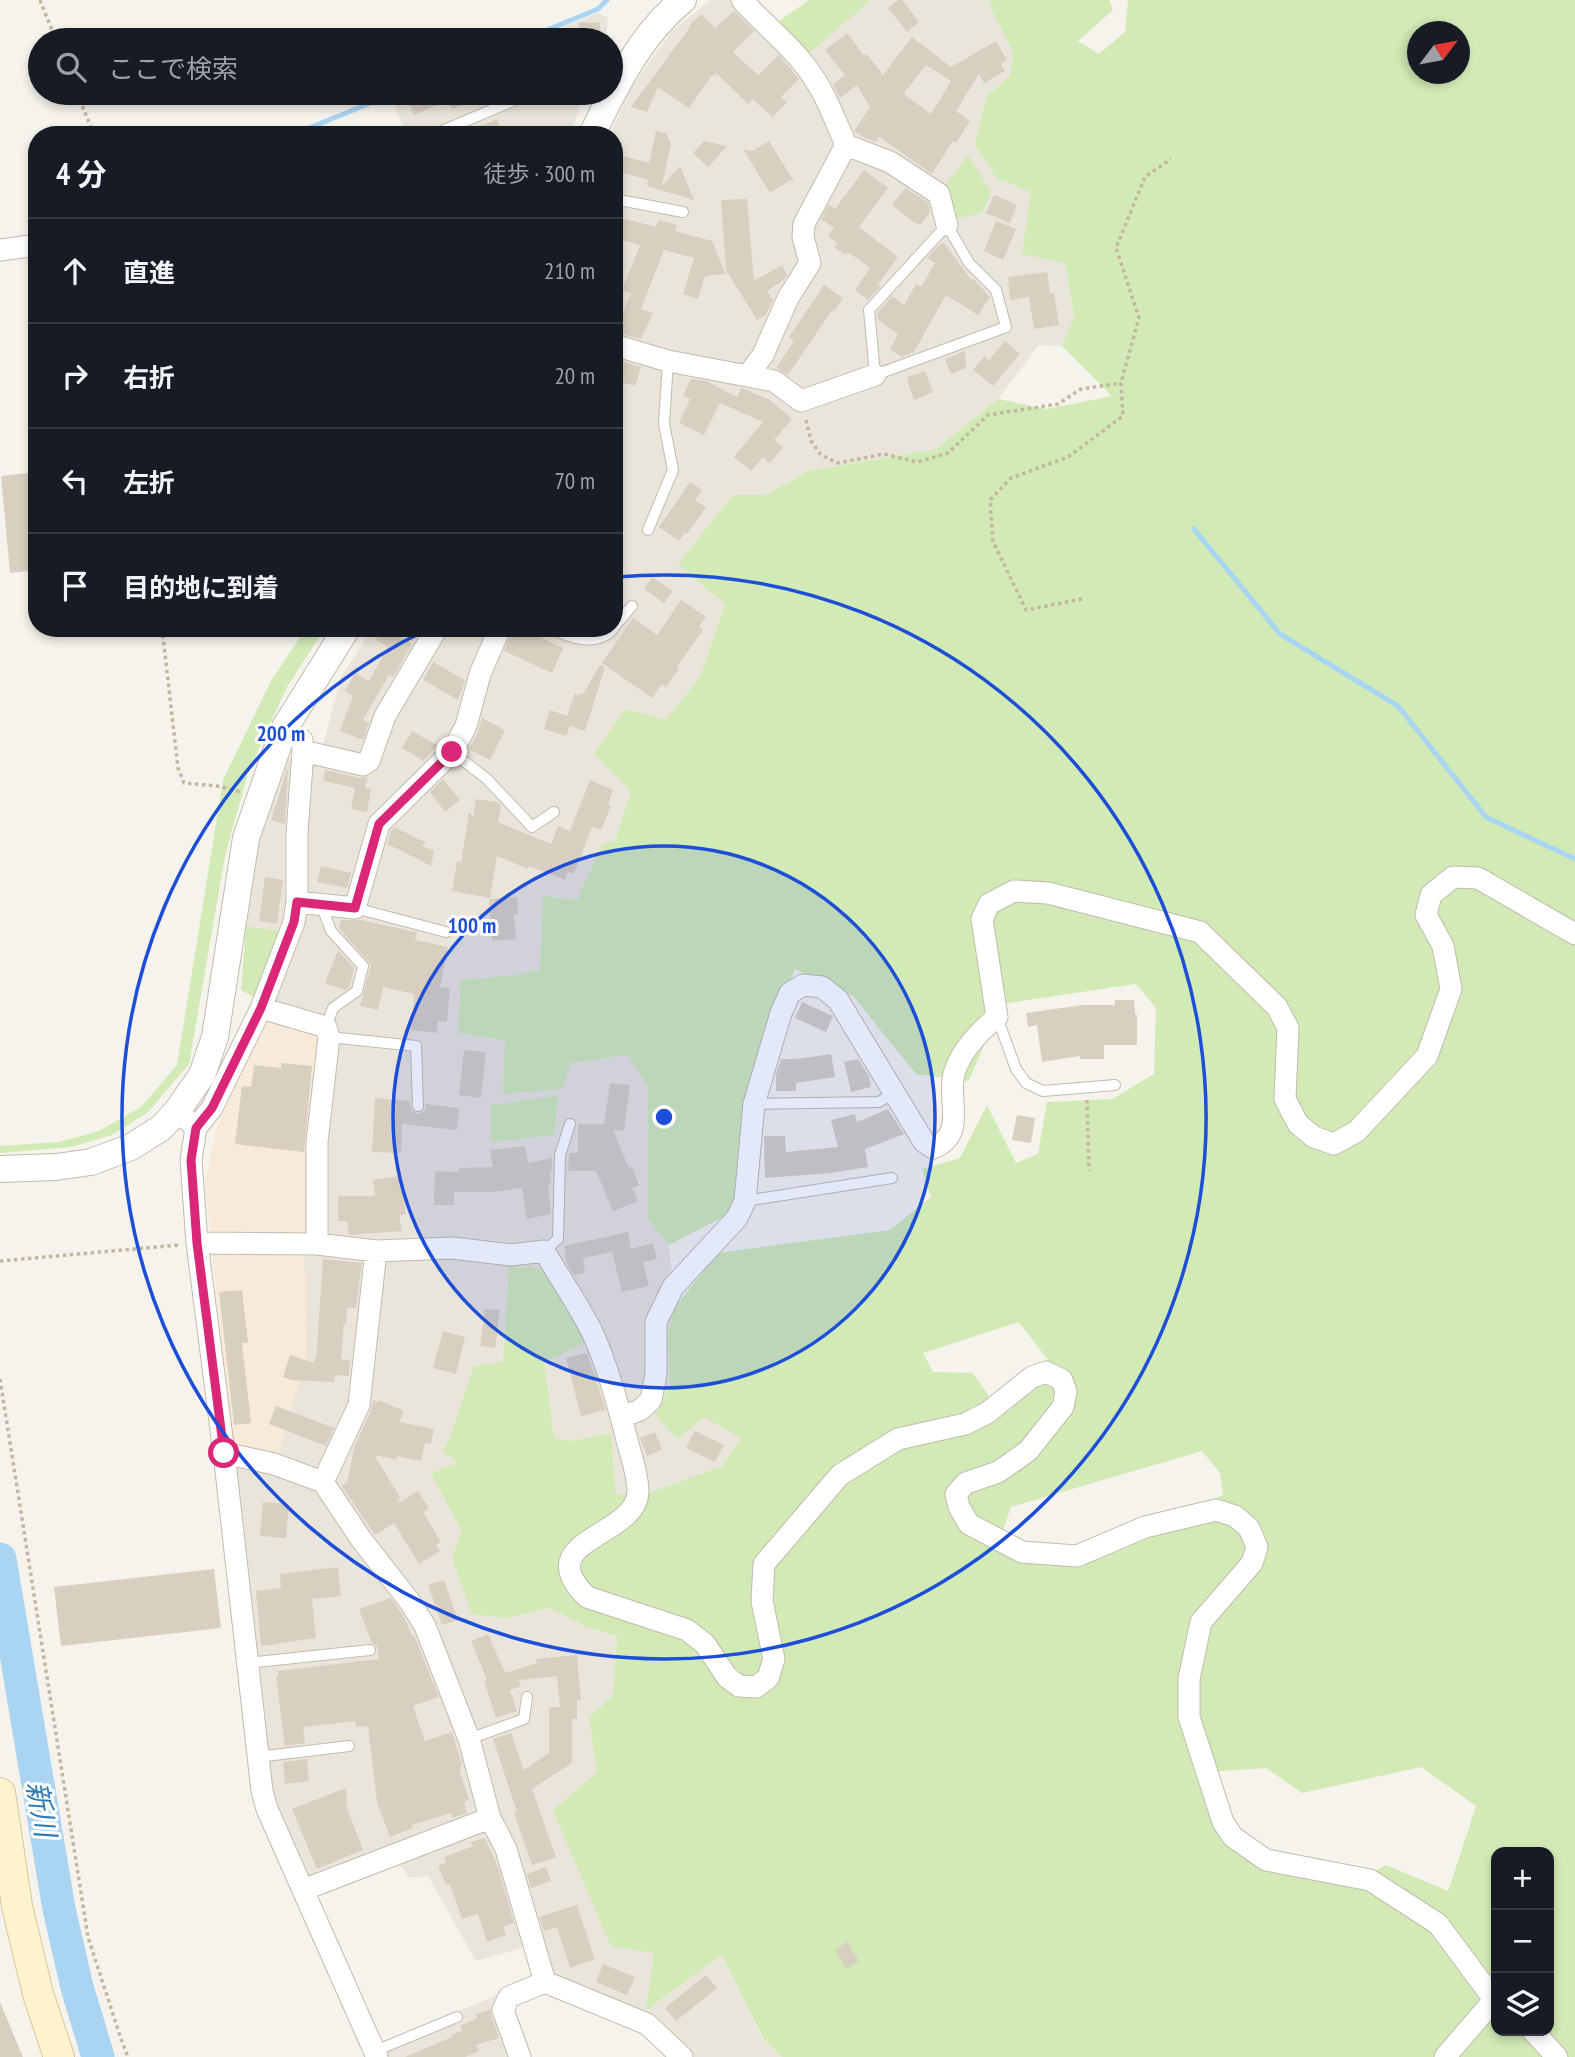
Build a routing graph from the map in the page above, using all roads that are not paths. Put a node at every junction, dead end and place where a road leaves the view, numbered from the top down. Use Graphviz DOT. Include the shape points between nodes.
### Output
graph roads {
  1 [pos="742,0"];
  2 [pos="668,5"];
  3 [pos="623,67"];
  4 [pos="507,105"];
  5 [pos="604,105"];
  6 [pos="462,126"];
  7 [pos="596,126"];
  8 [pos="846,145"];
  9 [pos="623,201"];
  10 [pos="683,212"];
  11 [pos="947,225"];
  12 [pos="28,246"];
  13 [pos="0,250"];
  14 [pos="623,348"];
  15 [pos="668,361"];
  16 [pos="875,374"];
  17 [pos="748,375"];
  18 [pos="648,530"];
  19 [pos="632,606"];
  20 [pos="623,617"];
  21 [pos="341,637"];
  22 [pos="432,637"];
  23 [pos="496,637"];
  24 [pos="566,637"];
  25 [pos="603,637"];
  26 [pos="284,729"];
  27 [pos="303,751"];
  28 [pos="452,752"];
  29 [pos="554,813"];
  30 [pos="297,902"];
  31 [pos="321,904"];
  32 [pos="355,908"];
  33 [pos="446,932"];
  34 [pos="1575,934"];
  35 [pos="261,1008"];
  36 [pos="997,1017"];
  37 [pos="327,1032"];
  38 [pos="1115,1085"];
  39 [pos="894,1093"];
  40 [pos="754,1104"];
  41 [pos="418,1106"];
  42 [pos="186,1119"];
  43 [pos="570,1124"];
  44 [pos="0,1169"];
  45 [pos="892,1178"];
  46 [pos="745,1201"];
  47 [pos="197,1243"];
  48 [pos="317,1244"];
  49 [pos="376,1251"];
  50 [pos="544,1251"];
  51 [pos="621,1417"];
  52 [pos="224,1453"];
  53 [pos="323,1482"];
  54 [pos="370,1650"];
  55 [pos="247,1663"];
  56 [pos="527,1697"];
  57 [pos="469,1739"];
  58 [pos="349,1746"];
  59 [pos="257,1757"];
  60 [pos="0,1793"];
  61 [pos="490,1818"];
  62 [pos="303,1890"];
  63 [pos="545,1982"];
  64 [pos="1491,1996"];
  65 [pos="1491,2005"];
  66 [pos="457,2017"];
  67 [pos="1538,2036"];
  68 [pos="376,2054"];
  69 [pos="59,2057"];
  70 [pos="520,2057"];
  71 [pos="682,2057"];
  72 [pos="1445,2057"];
  73 [pos="1557,2057"];
  1 -- 8 [label="street" via="803,62"];
  2 -- 3 [label="street"];
  4 -- 6 [label="lane"];
  5 -- 7 [label="street"];
  8 -- 11 [label="street" via="890,162 939,194"];
  8 -- 17 [label="street" via="804,224 810,262 763,355"];
  9 -- 10 [label="lane"];
  11 -- 16 [label="lane" via="869,310"];
  11 -- 16 [label="lane" via="969,263 996,290 1006,327"];
  12 -- 13 [label="street"];
  14 -- 15 [label="street"];
  15 -- 17 [label="street"];
  15 -- 18 [label="lane" via="664,424 673,470"];
  16 -- 17 [label="street" via="801,401 774,381"];
  19 -- 20 [label="lane"];
  21 -- 26 [label="street"];
  22 -- 27 [label="street" via="385,716 369,761 363,765"];
  23 -- 28 [label="street" via="466,726"];
  24 -- 25 [label="lane"];
  26 -- 27 [label="street" via="302,740"];
  26 -- 42 [label="street" via="246,838 215,1037"];
  27 -- 30 [label="street"];
  28 -- 29 [label="lane" via="487,779 532,827"];
  28 -- 32 [label="street" via="379,824"];
  30 -- 31 [label="street"];
  30 -- 35 [label="street" via="294,922"];
  31 -- 32 [label="street"];
  31 -- 37 [label="lane" via="331,931 363,966 357,992 333,1008"];
  32 -- 33 [label="lane"];
  34 -- 36 [label="street" via="1478,878 1453,877 1431,895 1426,915 1443,946 1451,989 1427,1056 1357,1131 1334,1144 1314,1138 1298,1124 1285,1099 1288,1028 1278,1007 1200,932 1048,893 1014,891 989,904 982,919"];
  35 -- 37 [label="street"];
  35 -- 42 [label="street" via="212,1108"];
  36 -- 38 [label="lane" via="1016,1069 1026,1083 1043,1091"];
  36 -- 39 [label="street" via="960,1059 953,1077 953,1131 945,1143 933,1148 924,1142"];
  37 -- 41 [label="lane" via="416,1046"];
  37 -- 48 [label="street" via="317,1142"];
  39 -- 40 [label="lane" via="879,1102"];
  39 -- 40 [label="street" via="838,1000 822,987 803,985 790,993 781,1013"];
  40 -- 46 [label="street"];
  42 -- 44 [label="street" via="91,1162"];
  42 -- 47 [label="street"];
  43 -- 50 [label="lane" via="560,1155 558,1240"];
  45 -- 46 [label="lane"];
  46 -- 51 [label="street" via="737,1218 673,1287 656,1322 651,1400"];
  47 -- 48 [label="street"];
  47 -- 52 [label="street"];
  48 -- 49 [label="street"];
  49 -- 50 [label="street" via="452,1248 511,1255"];
  49 -- 53 [label="street" via="359,1405"];
  50 -- 51 [label="street" via="592,1331"];
  51 -- 64 [label="street" via="638,1484 637,1501 628,1514 578,1548 570,1560 570,1575 587,1597 687,1630 705,1644 727,1677 739,1686 755,1687 768,1678 774,1659 762,1601 764,1564 840,1475 898,1439 965,1424 987,1413 1032,1377 1045,1372 1062,1380 1066,1392 1063,1407 1028,1451 998,1472 966,1483 956,1494 958,1507 970,1524 1022,1552 1077,1556 1146,1527 1216,1510 1235,1516 1249,1528 1257,1547 1252,1563 1201,1622 1189,1679 1189,1717 1223,1822 1233,1837 1266,1860 1370,1880 1438,1924"];
  52 -- 53 [label="street"];
  52 -- 55 [label="street"];
  53 -- 57 [label="street" via="425,1626"];
  54 -- 55 [label="lane"];
  55 -- 59 [label="street"];
  56 -- 57 [label="lane" via="524,1719"];
  57 -- 61 [label="street"];
  58 -- 59 [label="lane"];
  59 -- 62 [label="street" via="267,1809"];
  60 -- 69 [label="main road" via="16,1906"];
  61 -- 62 [label="street"];
  61 -- 63 [label="street" via="506,1849"];
  62 -- 68 [label="street"];
  63 -- 70 [label="street" via="509,1997 503,2010"];
  63 -- 71 [label="street" via="647,2024"];
  65 -- 72 [label="street"];
  66 -- 68 [label="lane"];
  67 -- 73 [label="street"];
}
